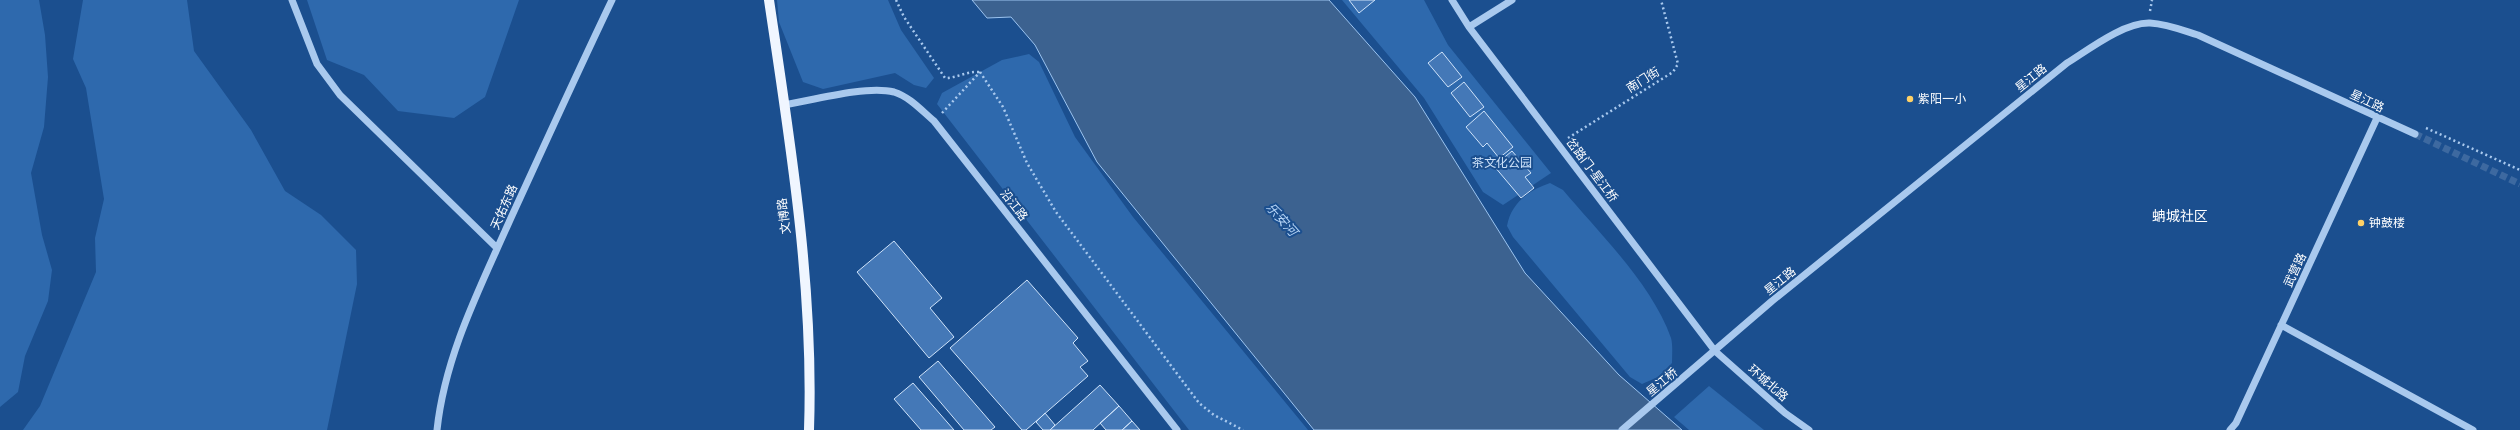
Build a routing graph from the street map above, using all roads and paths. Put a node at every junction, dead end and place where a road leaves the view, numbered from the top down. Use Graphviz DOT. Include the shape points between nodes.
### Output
graph roads {
  1 [pos="292,0"];
  2 [pos="612,0"];
  3 [pos="769,0"];
  4 [pos="896,0"];
  5 [pos="1452,0"];
  6 [pos="1512,0"];
  7 [pos="1661,0"];
  8 [pos="1469,27"];
  9 [pos="980,72"];
  10 [pos="784,105"];
  11 [pos="2377,118"];
  12 [pos="934,121"];
  13 [pos="2418,124"];
  14 [pos="2415,134"];
  15 [pos="1558,144"];
  16 [pos="2520,170"];
  17 [pos="498,248"];
  18 [pos="2281,325"];
  19 [pos="1715,351"];
  20 [pos="437,430"];
  21 [pos="809,430"];
  22 [pos="1177,430"];
  23 [pos="1243,430"];
  24 [pos="1622,430"];
  25 [pos="1809,430"];
  26 [pos="2230,430"];
  27 [pos="2472,430"];
  1 -- 17 [label="street" via="317,64 340,94"];
  2 -- 17 [label="street, 天佑东路"];
  3 -- 10 [label="main road, 文博路"];
  4 -- 9 [label="path" via="945,78 969,71"];
  5 -- 8 [label="street, 岔路门-星江桥"];
  6 -- 8 [label="street"];
  7 -- 15 [label="path, 南门街" via="1678,64 1673,72"];
  8 -- 15 [label="street, 岔路门-星江桥"];
  9 -- 12 [label="path"];
  9 -- 23 [label="path" via="1003,107 1027,163 1056,212 1199,402 1214,415"];
  10 -- 12 [label="street, 沿江路" via="875,90 895,92 914,102"];
  10 -- 21 [label="main road, 文博路" via="808,322"];
  11 -- 14 [label="street, 星江路"];
  11 -- 18 [label="street, 武营路"];
  11 -- 19 [label="street, 星江路" via="2198,35 2148,23 2131,28 2112,35 2067,63 1772,301"];
  12 -- 22 [label="street, 沿江路"];
  13 -- 16 [label="path"];
  15 -- 19 [label="street, 岔路门-星江桥"];
  17 -- 20 [label="street, 天佑东路" via="468,312 450,362"];
  18 -- 26 [label="street, 武营路" via="2236,423"];
  18 -- 27 [label="street"];
  19 -- 24 [label="street, 星江桥"];
  19 -- 25 [label="street, 环城北路" via="1785,413"];
}
